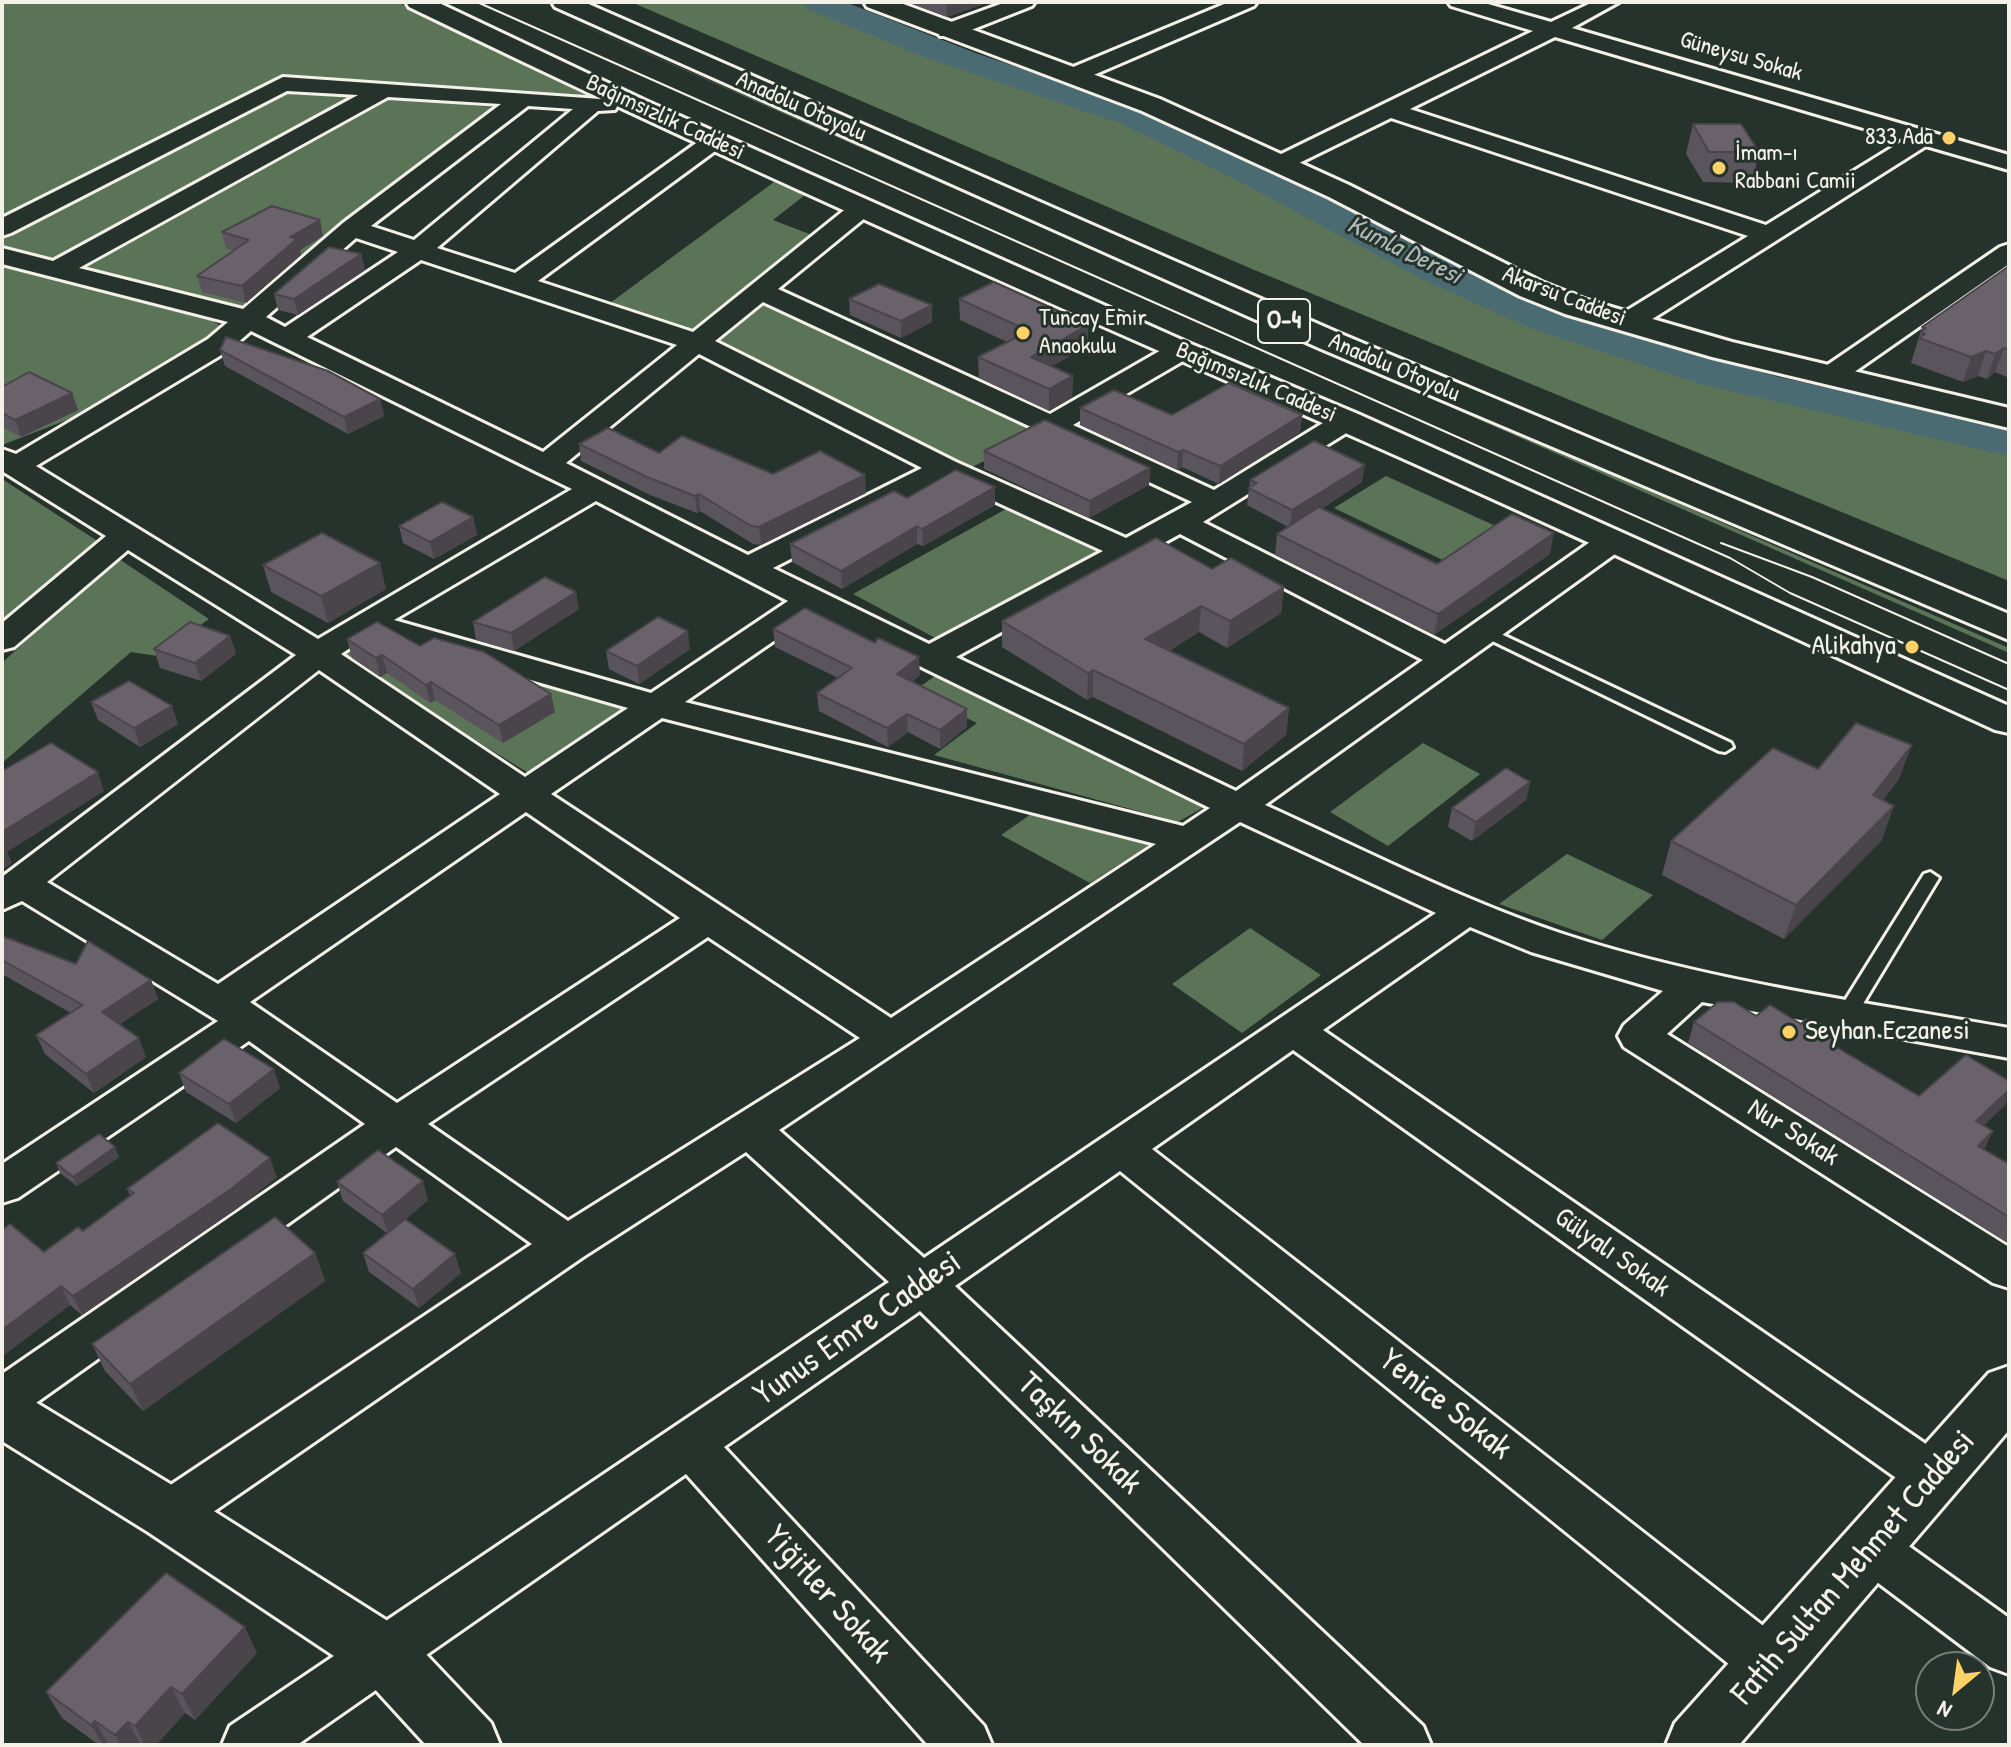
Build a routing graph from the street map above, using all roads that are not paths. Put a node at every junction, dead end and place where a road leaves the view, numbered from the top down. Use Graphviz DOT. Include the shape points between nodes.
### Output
graph roads {
  1 [pos="418,2"];
  2 [pos="564,2"];
  3 [pos="603,2"];
  4 [pos="876,2"];
  5 [pos="1025,2"];
  6 [pos="1247,2"];
  7 [pos="1458,2"];
  8 [pos="1609,2"];
  9 [pos="1551,29"];
  10 [pos="948,31"];
  11 [pos="1074,75"];
  12 [pos="385,90"];
  13 [pos="523,99"];
  14 [pos="593,104"];
  15 [pos="637,107"];
  16 [pos="1391,110"];
  17 [pos="1923,138"];
  18 [pos="714,141"];
  19 [pos="2009,163"];
  20 [pos="1279,164"];
  21 [pos="862,208"];
  22 [pos="2,228"];
  23 [pos="352,228"];
  24 [pos="1767,234"];
  25 [pos="417,251"];
  26 [pos="2009,252"];
  27 [pos="2,256"];
  28 [pos="58,269"];
  29 [pos="517,284"];
  30 [pos="763,292"];
  31 [pos="246,318"];
  32 [pos="1628,322"];
  33 [pos="287,338"];
  34 [pos="698,343"];
  35 [pos="1180,351"];
  36 [pos="1830,376"];
  37 [pos="2009,418"];
  38 [pos="1346,421"];
  39 [pos="1051,425"];
  40 [pos="9,462"];
  41 [pos="546,465"];
  42 [pos="945,468"];
  43 [pos="595,489"];
  44 [pos="1216,502"];
  45 [pos="1180,522"];
  46 [pos="127,535"];
  47 [pos="1611,542"];
  48 [pos="1127,550"];
  49 [pos="750,567"];
  50 [pos="2009,599"];
  51 [pos="811,600"];
  52 [pos="366,622"];
  53 [pos="2009,628"];
  54 [pos="1484,631"];
  55 [pos="2,640"];
  56 [pos="318,654"];
  57 [pos="931,657"];
  58 [pos="1446,658"];
  59 [pos="654,705"];
  60 [pos="2009,721"];
  61 [pos="1725,747"];
  62 [pos="528,794"];
  63 [pos="1238,807"];
  64 [pos="1185,839"];
  65 [pos="1930,878"];
  66 [pos="10,889"];
  67 [pos="1466,911"];
  68 [pos="708,918"];
  69 [pos="1694,986"];
  70 [pos="234,1012"];
  71 [pos="1848,1012"];
  72 [pos="1291,1028"];
  73 [pos="891,1038"];
  74 [pos="2009,1043"];
  75 [pos="398,1123"];
  76 [pos="749,1129"];
  77 [pos="1120,1147"];
  78 [pos="2,1186"];
  79 [pos="567,1244"];
  80 [pos="2009,1270"];
  81 [pos="922,1284"];
  82 [pos="2009,1390"];
  83 [pos="2,1400"];
  84 [pos="2,1411"];
  85 [pos="691,1445"];
  86 [pos="1934,1477"];
  87 [pos="169,1514"];
  88 [pos="1871,1548"];
  89 [pos="2009,1649"];
  90 [pos="383,1653"];
  91 [pos="1770,1664"];
  92 [pos="1703,1743"];
  93 [pos="250,1745"];
  94 [pos="468,1745"];
  95 [pos="964,1745"];
  96 [pos="1403,1745"];
  1 -- 15 [label="main road, Bağımsızlık Caddesi"];
  2 -- 53 [label="main road, Anadolu Otoyolu / O-4" via="1330,341"];
  3 -- 50 [label="main road, Anadolu Otoyolu / O-4" via="1224,272"];
  4 -- 10 [label="main road, Akarsu Caddesi"];
  5 -- 10 [label="street"];
  6 -- 11 [label="street"];
  7 -- 9 [label="street, Güneysu Sokak"];
  8 -- 9 [label="street"];
  9 -- 16 [label="street"];
  9 -- 17 [label="street, Güneysu Sokak"];
  10 -- 11 [label="main road, Akarsu Caddesi"];
  11 -- 20 [label="main road, Akarsu Caddesi"];
  12 -- 13 [label="street"];
  12 -- 22 [label="street" via="283,84"];
  12 -- 28 [label="street"];
  13 -- 14 [label="street"];
  13 -- 23 [label="street"];
  14 -- 15 [label="street"];
  14 -- 25 [label="street"];
  15 -- 18 [label="main road, Bağımsızlık Caddesi"];
  16 -- 20 [label="street"];
  16 -- 24 [label="street"];
  17 -- 19 [label="street, Güneysu Sokak"];
  17 -- 24 [label="street"];
  18 -- 21 [label="main road, Bağımsızlık Caddesi"];
  18 -- 29 [label="street"];
  20 -- 32 [label="main road, Akarsu Caddesi" via="1531,289"];
  21 -- 30 [label="street"];
  21 -- 35 [label="main road, Bağımsızlık Caddesi"];
  23 -- 25 [label="street"];
  23 -- 31 [label="street"];
  24 -- 32 [label="street"];
  25 -- 29 [label="street"];
  25 -- 33 [label="street"];
  26 -- 36 [label="street"];
  27 -- 28 [label="street"];
  28 -- 31 [label="street"];
  29 -- 34 [label="street"];
  30 -- 34 [label="street"];
  30 -- 39 [label="street"];
  31 -- 33 [label="street"];
  31 -- 40 [label="street" via="218,345"];
  32 -- 36 [label="main road, Akarsu Caddesi"];
  33 -- 41 [label="street"];
  34 -- 41 [label="street"];
  34 -- 42 [label="street"];
  35 -- 38 [label="main road, Bağımsızlık Caddesi"];
  35 -- 39 [label="street"];
  36 -- 37 [label="main road, Akarsu Caddesi"];
  38 -- 44 [label="street"];
  38 -- 47 [label="main road, Bağımsızlık Caddesi"];
  39 -- 44 [label="street"];
  40 -- 46 [label="street"];
  41 -- 43 [label="street"];
  42 -- 48 [label="street"];
  42 -- 49 [label="street"];
  43 -- 49 [label="street"];
  43 -- 52 [label="street"];
  44 -- 45 [label="street"];
  45 -- 48 [label="street"];
  45 -- 58 [label="street"];
  46 -- 55 [label="street"];
  46 -- 56 [label="street"];
  47 -- 54 [label="street"];
  47 -- 60 [label="main road, Bağımsızlık Caddesi"];
  48 -- 57 [label="street"];
  49 -- 51 [label="street"];
  51 -- 57 [label="street"];
  51 -- 59 [label="street"];
  52 -- 56 [label="street"];
  52 -- 59 [label="street"];
  54 -- 58 [label="street"];
  54 -- 61 [label="lane"];
  56 -- 62 [label="street"];
  56 -- 66 [label="street"];
  57 -- 63 [label="street"];
  58 -- 63 [label="street"];
  59 -- 62 [label="street"];
  59 -- 64 [label="street"];
  62 -- 68 [label="street"];
  62 -- 70 [label="street"];
  63 -- 64 [label="street"];
  63 -- 67 [label="street"];
  64 -- 73 [label="street"];
  65 -- 71 [label="lane"];
  66 -- 70 [label="street"];
  67 -- 69 [label="street" via="1545,942"];
  67 -- 72 [label="street, Yunus Emre Caddesi"];
  68 -- 73 [label="street"];
  68 -- 75 [label="street"];
  69 -- 71 [label="street"];
  69 -- 80 [label="street, Nur Sokak" via="1639,1036"];
  70 -- 75 [label="street"];
  70 -- 78 [label="street"];
  71 -- 74 [label="street"];
  72 -- 77 [label="street, Yunus Emre Caddesi"];
  72 -- 86 [label="street, Gülyalı Sokak"];
  73 -- 76 [label="street"];
  75 -- 79 [label="street"];
  75 -- 83 [label="street"];
  76 -- 79 [label="street"];
  76 -- 81 [label="street, Taşkın Sokak"];
  77 -- 81 [label="street, Yunus Emre Caddesi"];
  77 -- 91 [label="street, Yenice Sokak"];
  79 -- 87 [label="street"];
  81 -- 85 [label="street, Yunus Emre Caddesi"];
  81 -- 96 [label="street, Taşkın Sokak"];
  82 -- 86 [label="main road, Fatih Sultan Mehmet Caddesi"];
  84 -- 87 [label="main road"];
  85 -- 90 [label="street, Yunus Emre Caddesi"];
  85 -- 95 [label="street, Yiğitler Sokak"];
  86 -- 88 [label="main road, Fatih Sultan Mehmet Caddesi"];
  87 -- 90 [label="main road"];
  88 -- 89 [label="street"];
  88 -- 91 [label="main road, Fatih Sultan Mehmet Caddesi"];
  90 -- 93 [label="street, Yunus Emre Caddesi"];
  90 -- 94 [label="main road"];
  91 -- 92 [label="main road, Fatih Sultan Mehmet Caddesi"];
}
